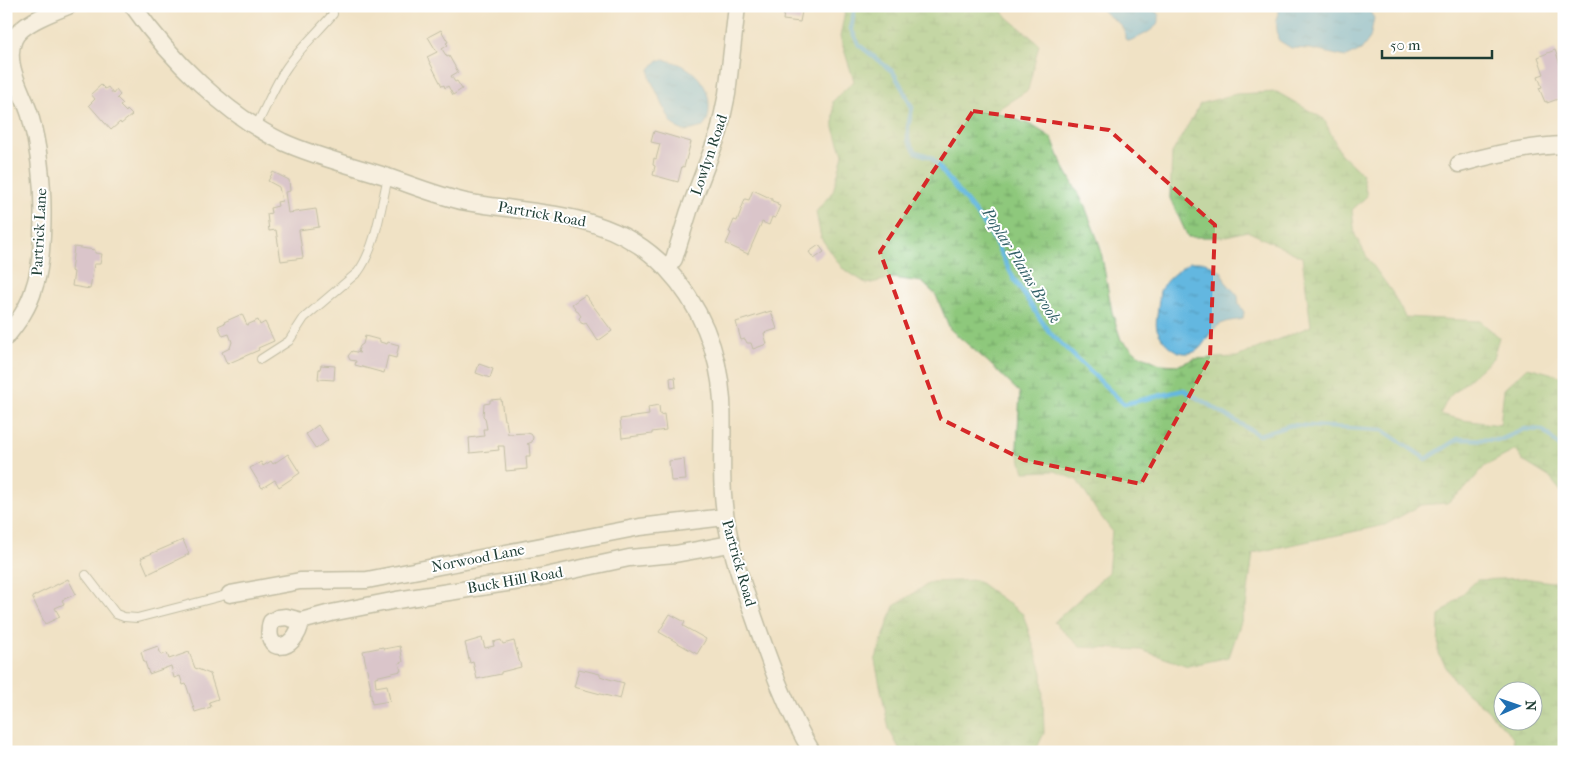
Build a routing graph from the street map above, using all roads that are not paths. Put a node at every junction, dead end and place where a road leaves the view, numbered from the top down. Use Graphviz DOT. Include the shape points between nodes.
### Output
graph roads {
  1 [pos="68,6"];
  2 [pos="133,6"];
  3 [pos="332,6"];
  4 [pos="737,6"];
  5 [pos="256,126"];
  6 [pos="1564,144"];
  7 [pos="1460,164"];
  8 [pos="388,177"];
  9 [pos="667,268"];
  10 [pos="6,337"];
  11 [pos="261,359"];
  12 [pos="725,517"];
  13 [pos="730,544"];
  14 [pos="86,574"];
  15 [pos="230,594"];
  16 [pos="301,621"];
  17 [pos="812,752"];
  1 -- 10 [label="street, Partrick Lane" via="27,25 14,38 11,50 12,66 39,153 43,205 39,269 34,289 20,318"];
  2 -- 5 [label="street, Partrick Road" via="190,73"];
  3 -- 5 [label="lane" via="333,14 285,69"];
  4 -- 9 [label="street, Lowlyn Road" via="727,94 719,132 674,259"];
  5 -- 8 [label="street, Partrick Road" via="308,152"];
  6 -- 7 [label="street" via="1496,154"];
  8 -- 9 [label="street, Partrick Road" via="463,201 553,213 594,223 629,239"];
  8 -- 11 [label="lane" via="372,245 364,264 304,318 289,341"];
  9 -- 12 [label="street, Partrick Road" via="698,314 716,358 722,402"];
  12 -- 13 [label="street, Partrick Road"];
  12 -- 15 [label="street, Norwood Lane" via="640,527 367,580 300,581"];
  13 -- 16 [label="street, Buck Hill Road" via="629,558"];
  13 -- 17 [label="street, Partrick Road" via="778,684"];
  14 -- 15 [label="lane" via="112,610 124,618 137,618"];
}
